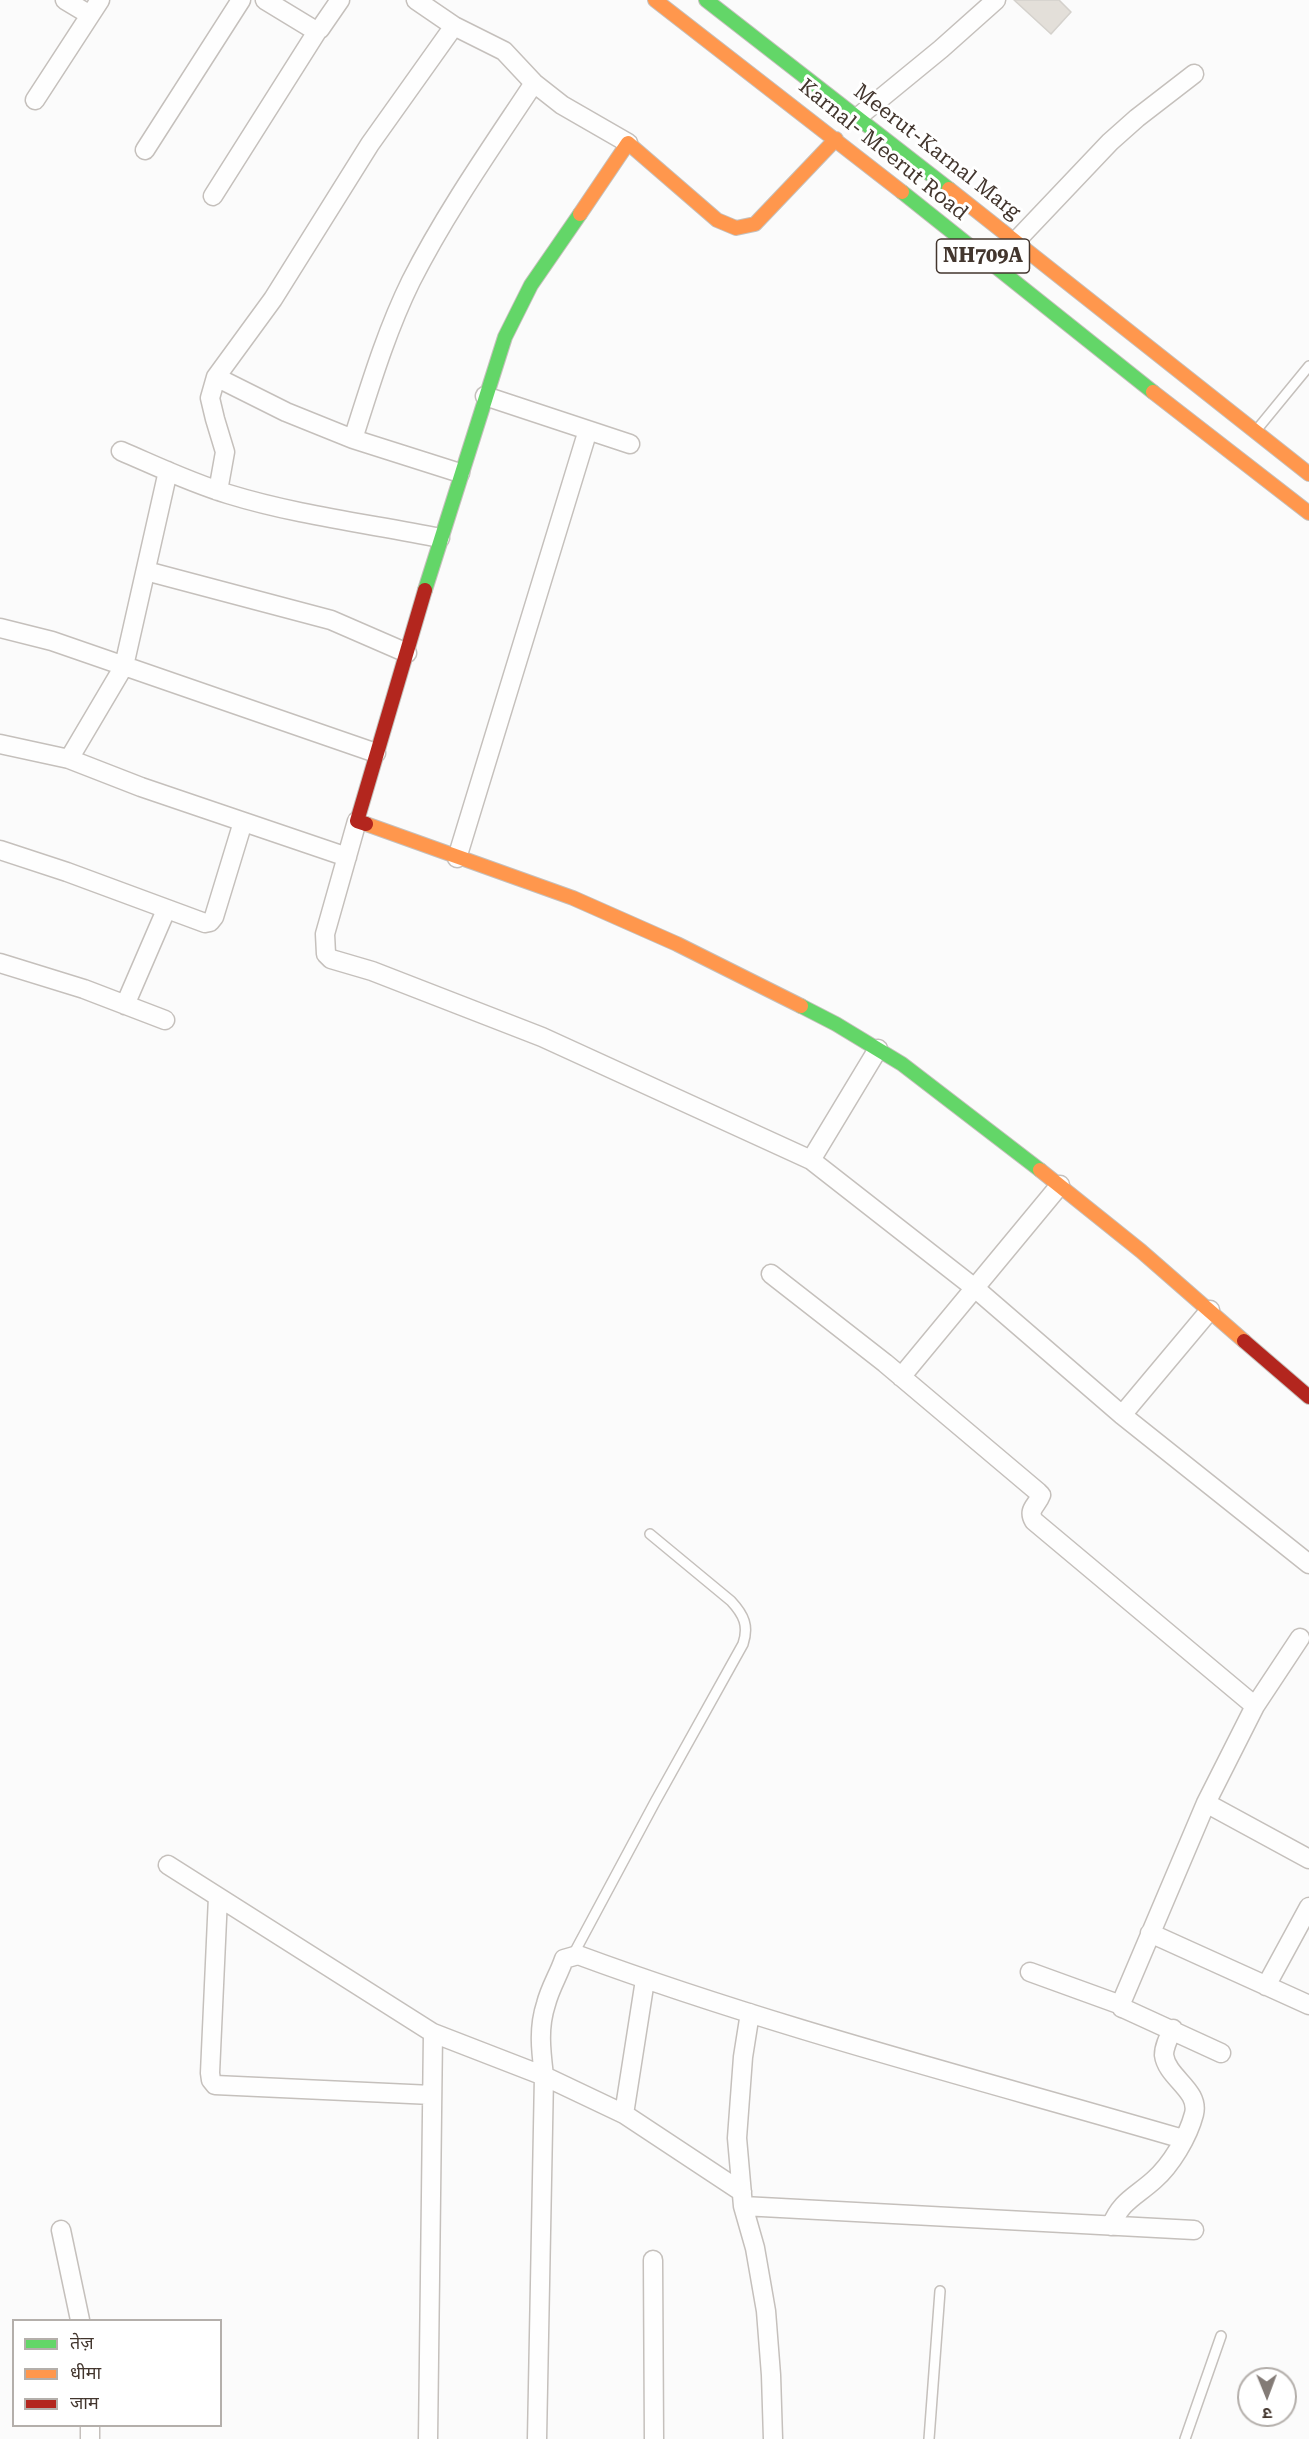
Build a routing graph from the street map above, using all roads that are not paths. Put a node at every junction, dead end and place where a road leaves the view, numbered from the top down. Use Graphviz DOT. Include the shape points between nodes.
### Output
graph roads {
  1 [pos="65,0"];
  2 [pos="241,0"];
  3 [pos="265,0"];
  4 [pos="340,0"];
  5 [pos="416,0"];
  6 [pos="655,0"];
  7 [pos="706,0"];
  8 [pos="996,0"];
  9 [pos="95,8"];
  10 [pos="454,26"];
  11 [pos="318,30"];
  12 [pos="1194,74"];
  13 [pos="534,83"];
  14 [pos="35,100"];
  15 [pos="858,117"];
  16 [pos="836,139"];
  17 [pos="628,143"];
  18 [pos="145,150"];
  19 [pos="213,196"];
  20 [pos="1016,241"];
  21 [pos="1309,366"];
  22 [pos="216,378"];
  23 [pos="485,396"];
  24 [pos="588,430"];
  25 [pos="1255,431"];
  26 [pos="353,439"];
  27 [pos="630,444"];
  28 [pos="121,451"];
  29 [pos="168,471"];
  30 [pos="460,473"];
  31 [pos="1309,474"];
  32 [pos="218,491"];
  33 [pos="1309,513"];
  34 [pos="440,538"];
  35 [pos="146,571"];
  36 [pos="2,634"];
  37 [pos="407,653"];
  38 [pos="124,666"];
  39 [pos="0,744"];
  40 [pos="376,753"];
  41 [pos="69,759"];
  42 [pos="357,821"];
  43 [pos="243,822"];
  44 [pos="0,850"];
  45 [pos="347,856"];
  46 [pos="457,858"];
  47 [pos="166,910"];
  48 [pos="0,963"];
  49 [pos="125,1005"];
  50 [pos="165,1020"];
  51 [pos="878,1049"];
  52 [pos="811,1160"];
  53 [pos="1060,1185"];
  54 [pos="771,1274"];
  55 [pos="976,1289"];
  56 [pos="1210,1310"];
  57 [pos="901,1377"];
  58 [pos="1309,1397"];
  59 [pos="1122,1415"];
  60 [pos="650,1534"];
  61 [pos="1309,1564"];
  62 [pos="1306,1636"];
  63 [pos="1255,1706"];
  64 [pos="1206,1803"];
  65 [pos="1309,1859"];
  66 [pos="168,1865"];
  67 [pos="218,1897"];
  68 [pos="1309,1907"];
  69 [pos="1150,1933"];
  70 [pos="573,1955"];
  71 [pos="1030,1972"];
  72 [pos="645,1980"];
  73 [pos="1266,1986"];
  74 [pos="1121,2005"];
  75 [pos="1309,2005"];
  76 [pos="750,2013"];
  77 [pos="1173,2029"];
  78 [pos="433,2032"];
  79 [pos="1221,2053"];
  80 [pos="544,2076"];
  81 [pos="432,2095"];
  82 [pos="624,2114"];
  83 [pos="1184,2139"];
  84 [pos="742,2199"];
  85 [pos="1111,2226"];
  86 [pos="61,2230"];
  87 [pos="1194,2230"];
  88 [pos="653,2260"];
  89 [pos="940,2291"];
  90 [pos="80,2319"];
  91 [pos="1221,2336"];
  92 [pos="428,2439"];
  93 [pos="537,2439"];
  94 [pos="654,2439"];
  95 [pos="773,2439"];
  96 [pos="929,2439"];
  97 [pos="1185,2439"];
  1 -- 9 [label="street"];
  2 -- 18 [label="street"];
  3 -- 11 [label="street"];
  4 -- 11 [label="street"];
  5 -- 10 [label="street"];
  6 -- 16 [label="main road, Karnal- Meerut Road / NH709A"];
  7 -- 15 [label="main road, Meerut-Karnal Marg / NH709A"];
  8 -- 15 [label="street"];
  9 -- 14 [label="street"];
  10 -- 13 [label="street" via="504,51"];
  10 -- 22 [label="street" via="370,144 273,299"];
  11 -- 19 [label="street"];
  12 -- 20 [label="street" via="1110,142"];
  13 -- 17 [label="street" via="562,105"];
  13 -- 26 [label="street" via="456,201 412,280 387,334"];
  15 -- 20 [label="main road, Meerut-Karnal Marg / NH709A"];
  16 -- 17 [label="main road" via="755,224 741,229 727,227 717,220"];
  16 -- 33 [label="main road, Karnal- Meerut Road / NH709A"];
  17 -- 23 [label="main road" via="531,285 505,337"];
  20 -- 25 [label="main road, Meerut-Karnal Marg / NH709A"];
  21 -- 25 [label="lane"];
  22 -- 26 [label="street"];
  22 -- 32 [label="street" via="210,398 225,452"];
  23 -- 24 [label="street"];
  23 -- 30 [label="main road"];
  24 -- 27 [label="street"];
  24 -- 46 [label="street"];
  25 -- 31 [label="main road, Meerut-Karnal Marg / NH709A"];
  26 -- 30 [label="street"];
  28 -- 29 [label="street"];
  29 -- 32 [label="street"];
  29 -- 35 [label="street"];
  30 -- 34 [label="main road"];
  32 -- 34 [label="street" via="279,507"];
  34 -- 37 [label="main road"];
  35 -- 37 [label="street" via="331,620"];
  35 -- 38 [label="street"];
  36 -- 38 [label="street" via="52,641"];
  37 -- 40 [label="main road"];
  38 -- 40 [label="street"];
  38 -- 41 [label="street"];
  39 -- 41 [label="street"];
  40 -- 42 [label="main road"];
  41 -- 43 [label="street"];
  42 -- 45 [label="street"];
  42 -- 46 [label="main road"];
  43 -- 45 [label="street"];
  43 -- 47 [label="street" via="210,922 201,923"];
  44 -- 47 [label="street"];
  45 -- 52 [label="street" via="324,934 326,954 331,958 542,1037"];
  46 -- 51 [label="main road" via="573,898 677,944"];
  47 -- 49 [label="street"];
  48 -- 49 [label="street"];
  49 -- 50 [label="street"];
  51 -- 52 [label="street"];
  51 -- 53 [label="main road"];
  52 -- 55 [label="street"];
  53 -- 55 [label="street"];
  53 -- 56 [label="main road"];
  54 -- 57 [label="street"];
  55 -- 57 [label="street"];
  55 -- 59 [label="street"];
  56 -- 58 [label="main road"];
  56 -- 59 [label="street"];
  57 -- 63 [label="street" via="1041,1495 1031,1510 1034,1521"];
  59 -- 61 [label="street"];
  60 -- 70 [label="lane" via="742,1612 747,1633"];
  62 -- 63 [label="street"];
  63 -- 64 [label="street"];
  64 -- 65 [label="street"];
  64 -- 69 [label="street"];
  66 -- 67 [label="street"];
  67 -- 78 [label="street"];
  67 -- 81 [label="street" via="210,2073 215,2085"];
  68 -- 73 [label="street"];
  69 -- 73 [label="street"];
  69 -- 74 [label="street"];
  70 -- 72 [label="street"];
  70 -- 80 [label="street" via="564,1959 540,2025"];
  71 -- 74 [label="street"];
  72 -- 76 [label="street"];
  72 -- 82 [label="street"];
  73 -- 75 [label="street"];
  74 -- 77 [label="street"];
  76 -- 83 [label="street"];
  76 -- 84 [label="street" via="737,2138"];
  77 -- 79 [label="street"];
  77 -- 83 [label="street" via="1164,2056 1195,2102"];
  78 -- 80 [label="street"];
  78 -- 81 [label="street"];
  80 -- 82 [label="street"];
  80 -- 93 [label="street"];
  81 -- 92 [label="street"];
  82 -- 84 [label="street"];
  83 -- 85 [label="street" via="1155,2180 1117,2211"];
  84 -- 85 [label="street"];
  84 -- 95 [label="street" via="766,2311"];
  85 -- 87 [label="street"];
  86 -- 90 [label="street"];
  88 -- 94 [label="street"];
  89 -- 96 [label="lane"];
  91 -- 97 [label="lane"];
}
